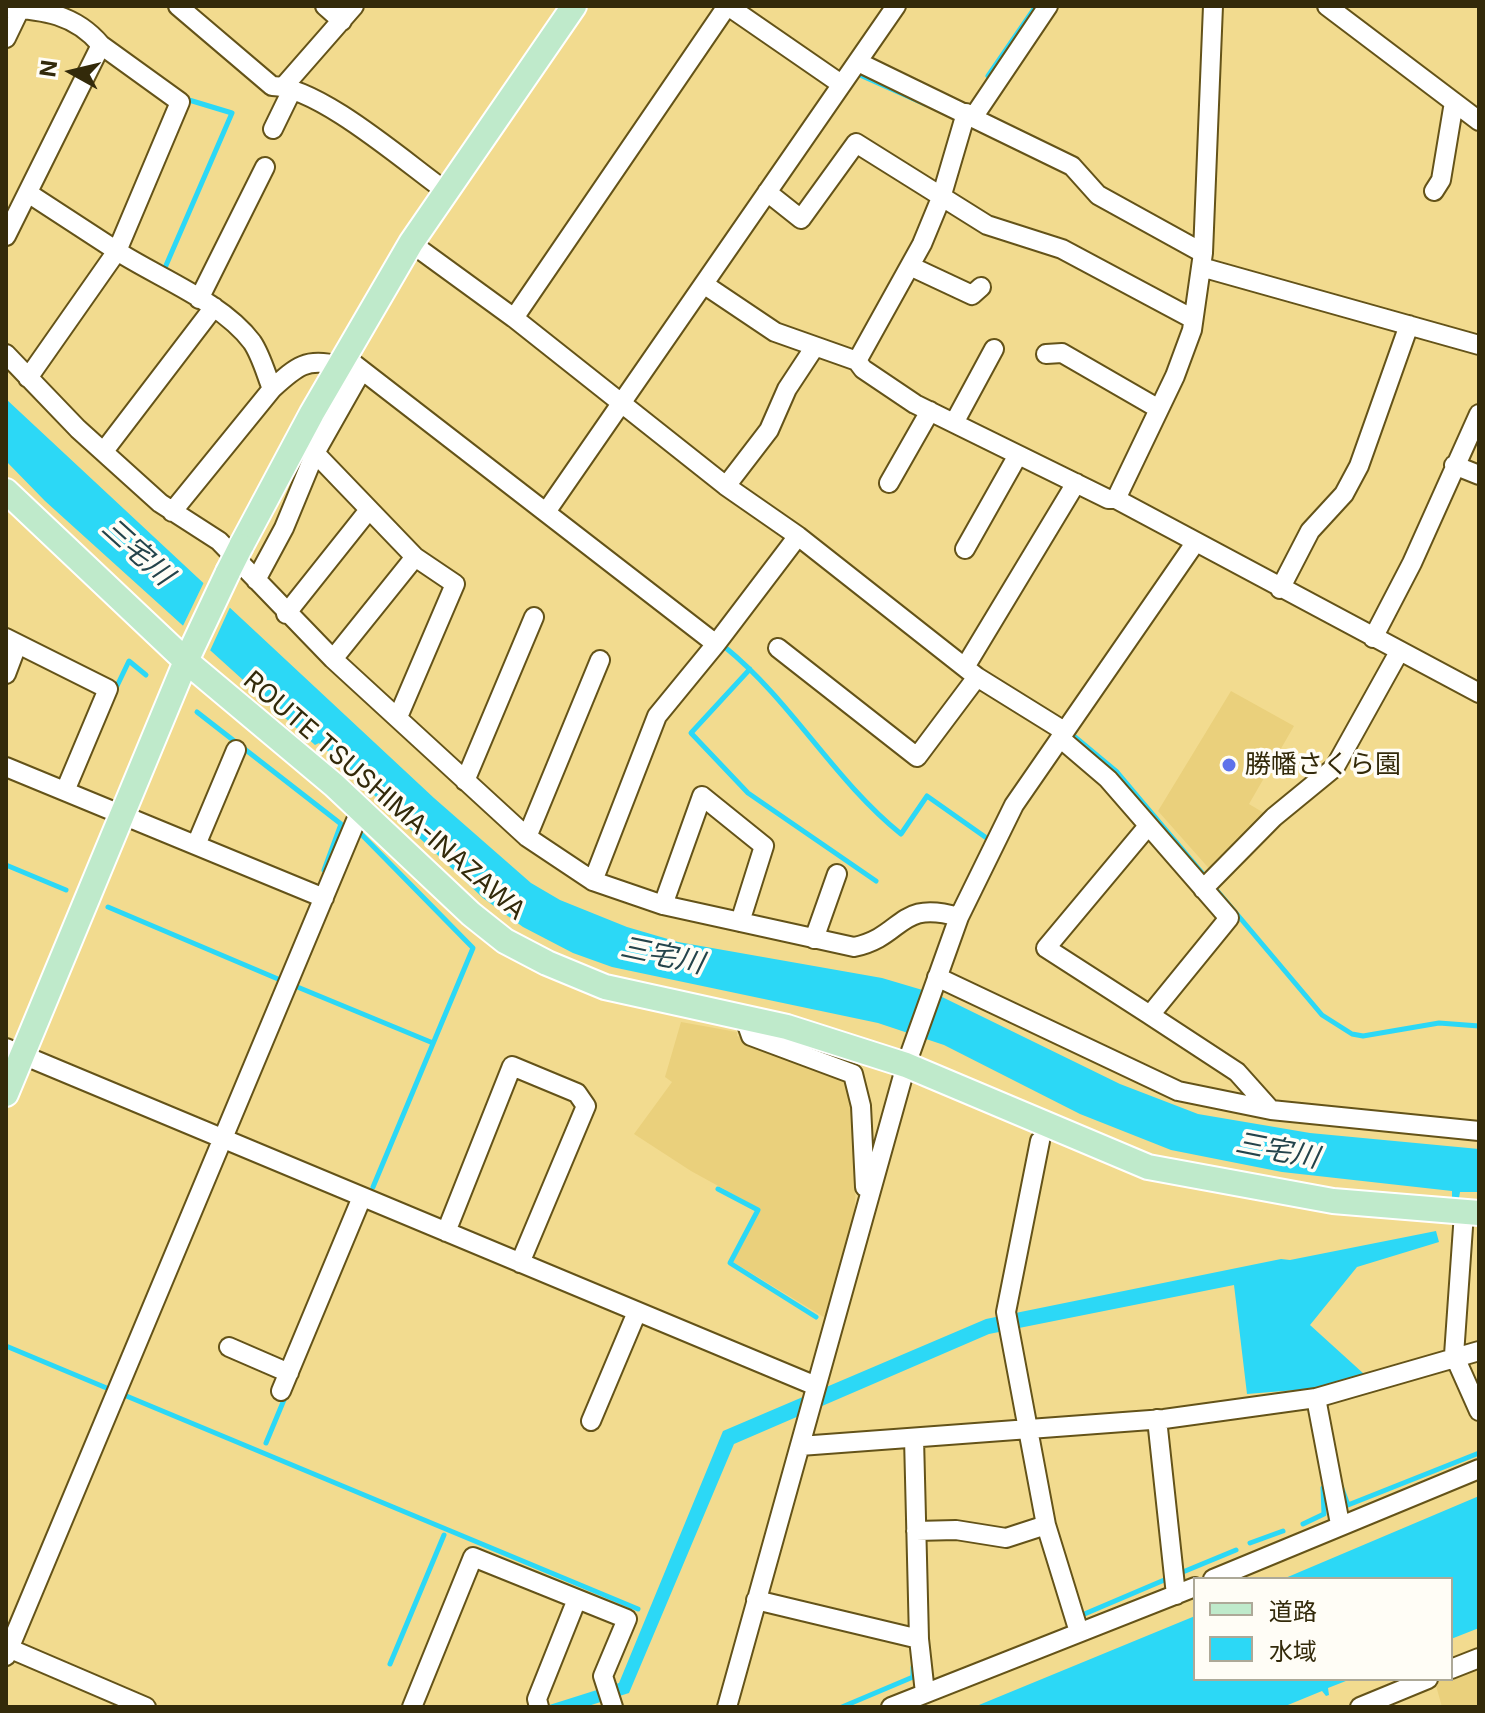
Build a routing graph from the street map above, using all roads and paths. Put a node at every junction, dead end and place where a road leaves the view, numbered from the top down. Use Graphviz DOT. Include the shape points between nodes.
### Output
graph roads {
  1 [pos="178,6"];
  2 [pos="325,6"];
  3 [pos="354,6"];
  4 [pos="574,6"];
  5 [pos="727,6"];
  6 [pos="896,6"];
  7 [pos="1048,6"];
  8 [pos="1213,6"];
  9 [pos="1327,6"];
  10 [pos="13,8"];
  11 [pos="342,21"];
  12 [pos="6,38"];
  13 [pos="101,45"];
  14 [pos="858,62"];
  15 [pos="841,84"];
  16 [pos="288,88"];
  17 [pos="1454,102"];
  18 [pos="970,115"];
  19 [pos="1479,121"];
  20 [pos="273,129"];
  21 [pos="265,167"];
  22 [pos="1434,191"];
  23 [pos="447,192"];
  24 [pos="767,192"];
  25 [pos="28,193"];
  26 [pos="941,198"];
  27 [pos="6,236"];
  28 [pos="411,243"];
  29 [pos="117,251"];
  30 [pos="1202,260"];
  31 [pos="910,266"];
  32 [pos="705,285"];
  33 [pos="981,287"];
  34 [pos="207,303"];
  35 [pos="514,318"];
  36 [pos="1193,319"];
  37 [pos="1409,325"];
  38 [pos="1479,345"];
  39 [pos="814,348"];
  40 [pos="994,349"];
  41 [pos="6,354"];
  42 [pos="1046,354"];
  43 [pos="857,361"];
  44 [pos="349,364"];
  45 [pos="28,378"];
  46 [pos="272,389"];
  47 [pos="622,403"];
  48 [pos="1159,409"];
  49 [pos="930,411"];
  50 [pos="1479,414"];
  51 [pos="954,423"];
  52 [pos="104,451"];
  53 [pos="315,453"];
  54 [pos="1018,455"];
  55 [pos="1454,465"];
  56 [pos="1479,475"];
  57 [pos="889,483"];
  58 [pos="1076,483"];
  59 [pos="726,486"];
  60 [pos="6,491"];
  61 [pos="1116,499"];
  62 [pos="368,511"];
  63 [pos="172,512"];
  64 [pos="546,512"];
  65 [pos="798,536"];
  66 [pos="1195,543"];
  67 [pos="965,549"];
  68 [pos="415,557"];
  69 [pos="256,580"];
  70 [pos="1280,589"];
  71 [pos="286,614"];
  72 [pos="534,617"];
  73 [pos="1373,638"];
  74 [pos="11,642"];
  75 [pos="716,644"];
  76 [pos="778,648"];
  77 [pos="1399,652"];
  78 [pos="190,653"];
  79 [pos="333,659"];
  80 [pos="600,660"];
  81 [pos="971,672"];
  82 [pos="6,674"];
  83 [pos="1479,693"];
  84 [pos="398,717"];
  85 [pos="1062,735"];
  86 [pos="236,750"];
  87 [pos="6,767"];
  88 [pos="465,781"];
  89 [pos="65,791"];
  90 [pos="360,811"];
  91 [pos="122,814"];
  92 [pos="1148,826"];
  93 [pos="527,837"];
  94 [pos="196,845"];
  95 [pos="837,874"];
  96 [pos="593,881"];
  97 [pos="1208,883"];
  98 [pos="324,898"];
  99 [pos="663,905"];
  100 [pos="959,917"];
  101 [pos="740,922"];
  102 [pos="814,939"];
  103 [pos="935,981"];
  104 [pos="1150,1015"];
  105 [pos="745,1019"];
  106 [pos="14,1052"];
  107 [pos="909,1055"];
  108 [pos="6,1094"];
  109 [pos="1271,1110"];
  110 [pos="1479,1131"];
  111 [pos="223,1139"];
  112 [pos="1040,1141"];
  113 [pos="362,1197"];
  114 [pos="866,1204"];
  115 [pos="1472,1213"];
  116 [pos="446,1232"];
  117 [pos="520,1263"];
  118 [pos="637,1312"];
  119 [pos="229,1347"];
  120 [pos="1479,1351"];
  121 [pos="1454,1355"];
  122 [pos="289,1373"];
  123 [pos="816,1389"];
  124 [pos="281,1391"];
  125 [pos="1316,1398"];
  126 [pos="1479,1411"];
  127 [pos="1157,1419"];
  128 [pos="591,1421"];
  129 [pos="1028,1429"];
  130 [pos="914,1438"];
  131 [pos="800,1446"];
  132 [pos="1479,1469"];
  133 [pos="1340,1524"];
  134 [pos="1046,1525"];
  135 [pos="916,1531"];
  136 [pos="1218,1577"];
  137 [pos="1193,1588"];
  138 [pos="1176,1595"];
  139 [pos="577,1599"];
  140 [pos="756,1600"];
  141 [pos="1079,1632"];
  142 [pos="919,1639"];
  143 [pos="7,1650"];
  144 [pos="1479,1658"];
  145 [pos="1453,1668"];
  146 [pos="1423,1681"];
  147 [pos="925,1693"];
  148 [pos="615,1702"];
  149 [pos="538,1705"];
  150 [pos="146,1707"];
  151 [pos="412,1707"];
  152 [pos="727,1707"];
  153 [pos="891,1707"];
  154 [pos="1360,1707"];
  1 -- 16 [label="street" via="272,86"];
  2 -- 11 [label="street"];
  3 -- 11 [label="street"];
  4 -- 23 [label="main road"];
  5 -- 15 [label="street"];
  5 -- 35 [label="street"];
  6 -- 14 [label="street"];
  7 -- 18 [label="street"];
  8 -- 30 [label="street"];
  9 -- 17 [label="street"];
  10 -- 12 [label="street"];
  10 -- 13 [label="street" via="56,14"];
  11 -- 16 [label="street"];
  13 -- 25 [label="street"];
  13 -- 29 [label="street" via="180,102"];
  14 -- 15 [label="street"];
  14 -- 18 [label="street"];
  15 -- 24 [label="street"];
  16 -- 20 [label="street"];
  16 -- 23 [label="street" via="335,111"];
  17 -- 19 [label="street"];
  17 -- 22 [label="street" via="1441,180"];
  18 -- 26 [label="street"];
  18 -- 30 [label="street" via="1072,166 1098,195"];
  21 -- 34 [label="street"];
  23 -- 28 [label="main road"];
  24 -- 26 [label="street" via="801,219 856,143"];
  24 -- 32 [label="street"];
  25 -- 27 [label="street"];
  25 -- 29 [label="street"];
  26 -- 31 [label="street"];
  26 -- 36 [label="street" via="987,225 1062,249"];
  28 -- 35 [label="street"];
  28 -- 44 [label="main road"];
  29 -- 34 [label="street"];
  29 -- 45 [label="street"];
  30 -- 36 [label="street"];
  30 -- 37 [label="street"];
  31 -- 33 [label="street" via="972,295"];
  31 -- 43 [label="street"];
  32 -- 39 [label="street" via="775,332"];
  32 -- 47 [label="street"];
  34 -- 46 [label="street" via="254,345"];
  34 -- 52 [label="street"];
  35 -- 47 [label="street"];
  36 -- 48 [label="street"];
  37 -- 38 [label="street"];
  37 -- 70 [label="street" via="1359,466 1344,494 1310,531"];
  39 -- 43 [label="street"];
  39 -- 59 [label="street" via="769,430"];
  40 -- 51 [label="street"];
  41 -- 45 [label="street"];
  42 -- 48 [label="street" via="1062,353"];
  43 -- 49 [label="street"];
  44 -- 46 [label="street" via="308,363"];
  44 -- 53 [label="street"];
  44 -- 64 [label="street"];
  44 -- 78 [label="main road, bridge" via="241,546"];
  45 -- 52 [label="street"];
  46 -- 63 [label="street"];
  47 -- 59 [label="street"];
  47 -- 64 [label="street"];
  48 -- 61 [label="street"];
  49 -- 51 [label="street"];
  49 -- 57 [label="street"];
  50 -- 55 [label="street"];
  51 -- 54 [label="street"];
  52 -- 63 [label="street"];
  53 -- 62 [label="street"];
  53 -- 69 [label="street"];
  54 -- 58 [label="street"];
  54 -- 67 [label="street"];
  55 -- 56 [label="street"];
  55 -- 73 [label="street"];
  58 -- 61 [label="street"];
  58 -- 81 [label="street"];
  59 -- 65 [label="street"];
  60 -- 78 [label="main road, ROUTE TSUSHIMA-INAZAWA"];
  61 -- 66 [label="street"];
  62 -- 68 [label="street"];
  62 -- 71 [label="street"];
  63 -- 69 [label="street" via="219,541"];
  64 -- 75 [label="street"];
  65 -- 75 [label="street"];
  65 -- 81 [label="street"];
  66 -- 70 [label="street"];
  66 -- 85 [label="street"];
  68 -- 79 [label="street"];
  68 -- 84 [label="street" via="455,584"];
  69 -- 71 [label="street"];
  70 -- 73 [label="street"];
  71 -- 79 [label="street"];
  72 -- 88 [label="street"];
  73 -- 77 [label="street"];
  74 -- 82 [label="street"];
  74 -- 89 [label="street" via="108,689"];
  75 -- 96 [label="street" via="657,716"];
  76 -- 81 [label="street" via="917,757"];
  77 -- 83 [label="street"];
  77 -- 97 [label="street" via="1335,767 1274,817"];
  78 -- 90 [label="main road, ROUTE TSUSHIMA-INAZAWA"];
  78 -- 91 [label="main road"];
  79 -- 84 [label="street"];
  80 -- 93 [label="street"];
  81 -- 85 [label="street"];
  84 -- 88 [label="street"];
  85 -- 92 [label="street"];
  85 -- 100 [label="street" via="1014,805"];
  86 -- 94 [label="street"];
  87 -- 89 [label="street"];
  88 -- 93 [label="street"];
  89 -- 91 [label="street"];
  90 -- 98 [label="street"];
  90 -- 105 [label="main road, ROUTE TSUSHIMA-INAZAWA" via="471,914 519,949 605,987"];
  91 -- 94 [label="street"];
  91 -- 106 [label="main road"];
  92 -- 97 [label="street"];
  92 -- 104 [label="street" via="1046,948"];
  93 -- 96 [label="street"];
  94 -- 98 [label="street"];
  95 -- 102 [label="street"];
  96 -- 99 [label="street"];
  97 -- 104 [label="street" via="1229,918"];
  98 -- 111 [label="street"];
  99 -- 101 [label="street"];
  99 -- 101 [label="street" via="702,796 764,846"];
  100 -- 102 [label="street" via="916,911 873,943 854,947"];
  100 -- 103 [label="street"];
  101 -- 102 [label="street"];
  103 -- 107 [label="street"];
  103 -- 109 [label="street" via="1178,1091"];
  104 -- 109 [label="street" via="1237,1072"];
  105 -- 107 [label="main road, ROUTE TSUSHIMA-INAZAWA"];
  105 -- 114 [label="street" via="751,1036 853,1074 861,1106"];
  106 -- 108 [label="main road"];
  106 -- 111 [label="street"];
  107 -- 114 [label="street"];
  107 -- 115 [label="main road, ROUTE TSUSHIMA-INAZAWA" via="1148,1167 1333,1201"];
  109 -- 110 [label="street"];
  111 -- 113 [label="street"];
  111 -- 143 [label="street"];
  112 -- 129 [label="street" via="1006,1312"];
  113 -- 116 [label="street"];
  113 -- 122 [label="street"];
  114 -- 123 [label="street"];
  115 -- 121 [label="street"];
  116 -- 117 [label="street"];
  116 -- 117 [label="street" via="512,1066 551,1082 577,1093 586,1106"];
  117 -- 118 [label="street"];
  118 -- 123 [label="street"];
  118 -- 128 [label="street"];
  119 -- 122 [label="street"];
  120 -- 121 [label="street"];
  121 -- 125 [label="street"];
  121 -- 126 [label="street"];
  122 -- 124 [label="street"];
  123 -- 131 [label="street"];
  125 -- 127 [label="street"];
  125 -- 133 [label="street"];
  127 -- 129 [label="street"];
  127 -- 138 [label="street"];
  129 -- 130 [label="street"];
  129 -- 134 [label="street"];
  130 -- 131 [label="street"];
  130 -- 135 [label="street"];
  131 -- 140 [label="street"];
  132 -- 133 [label="street"];
  133 -- 136 [label="street"];
  134 -- 135 [label="street" via="1006,1538 956,1530"];
  134 -- 141 [label="street"];
  135 -- 142 [label="street"];
  137 -- 138 [label="street"];
  138 -- 141 [label="street"];
  139 -- 148 [label="street" via="627,1619 603,1676"];
  139 -- 149 [label="street"];
  139 -- 151 [label="street" via="473,1557"];
  140 -- 142 [label="street"];
  140 -- 152 [label="street"];
  141 -- 147 [label="street"];
  142 -- 147 [label="street"];
  143 -- 150 [label="street"];
  144 -- 145 [label="street"];
  146 -- 154 [label="street"];
  147 -- 153 [label="street"];
}
